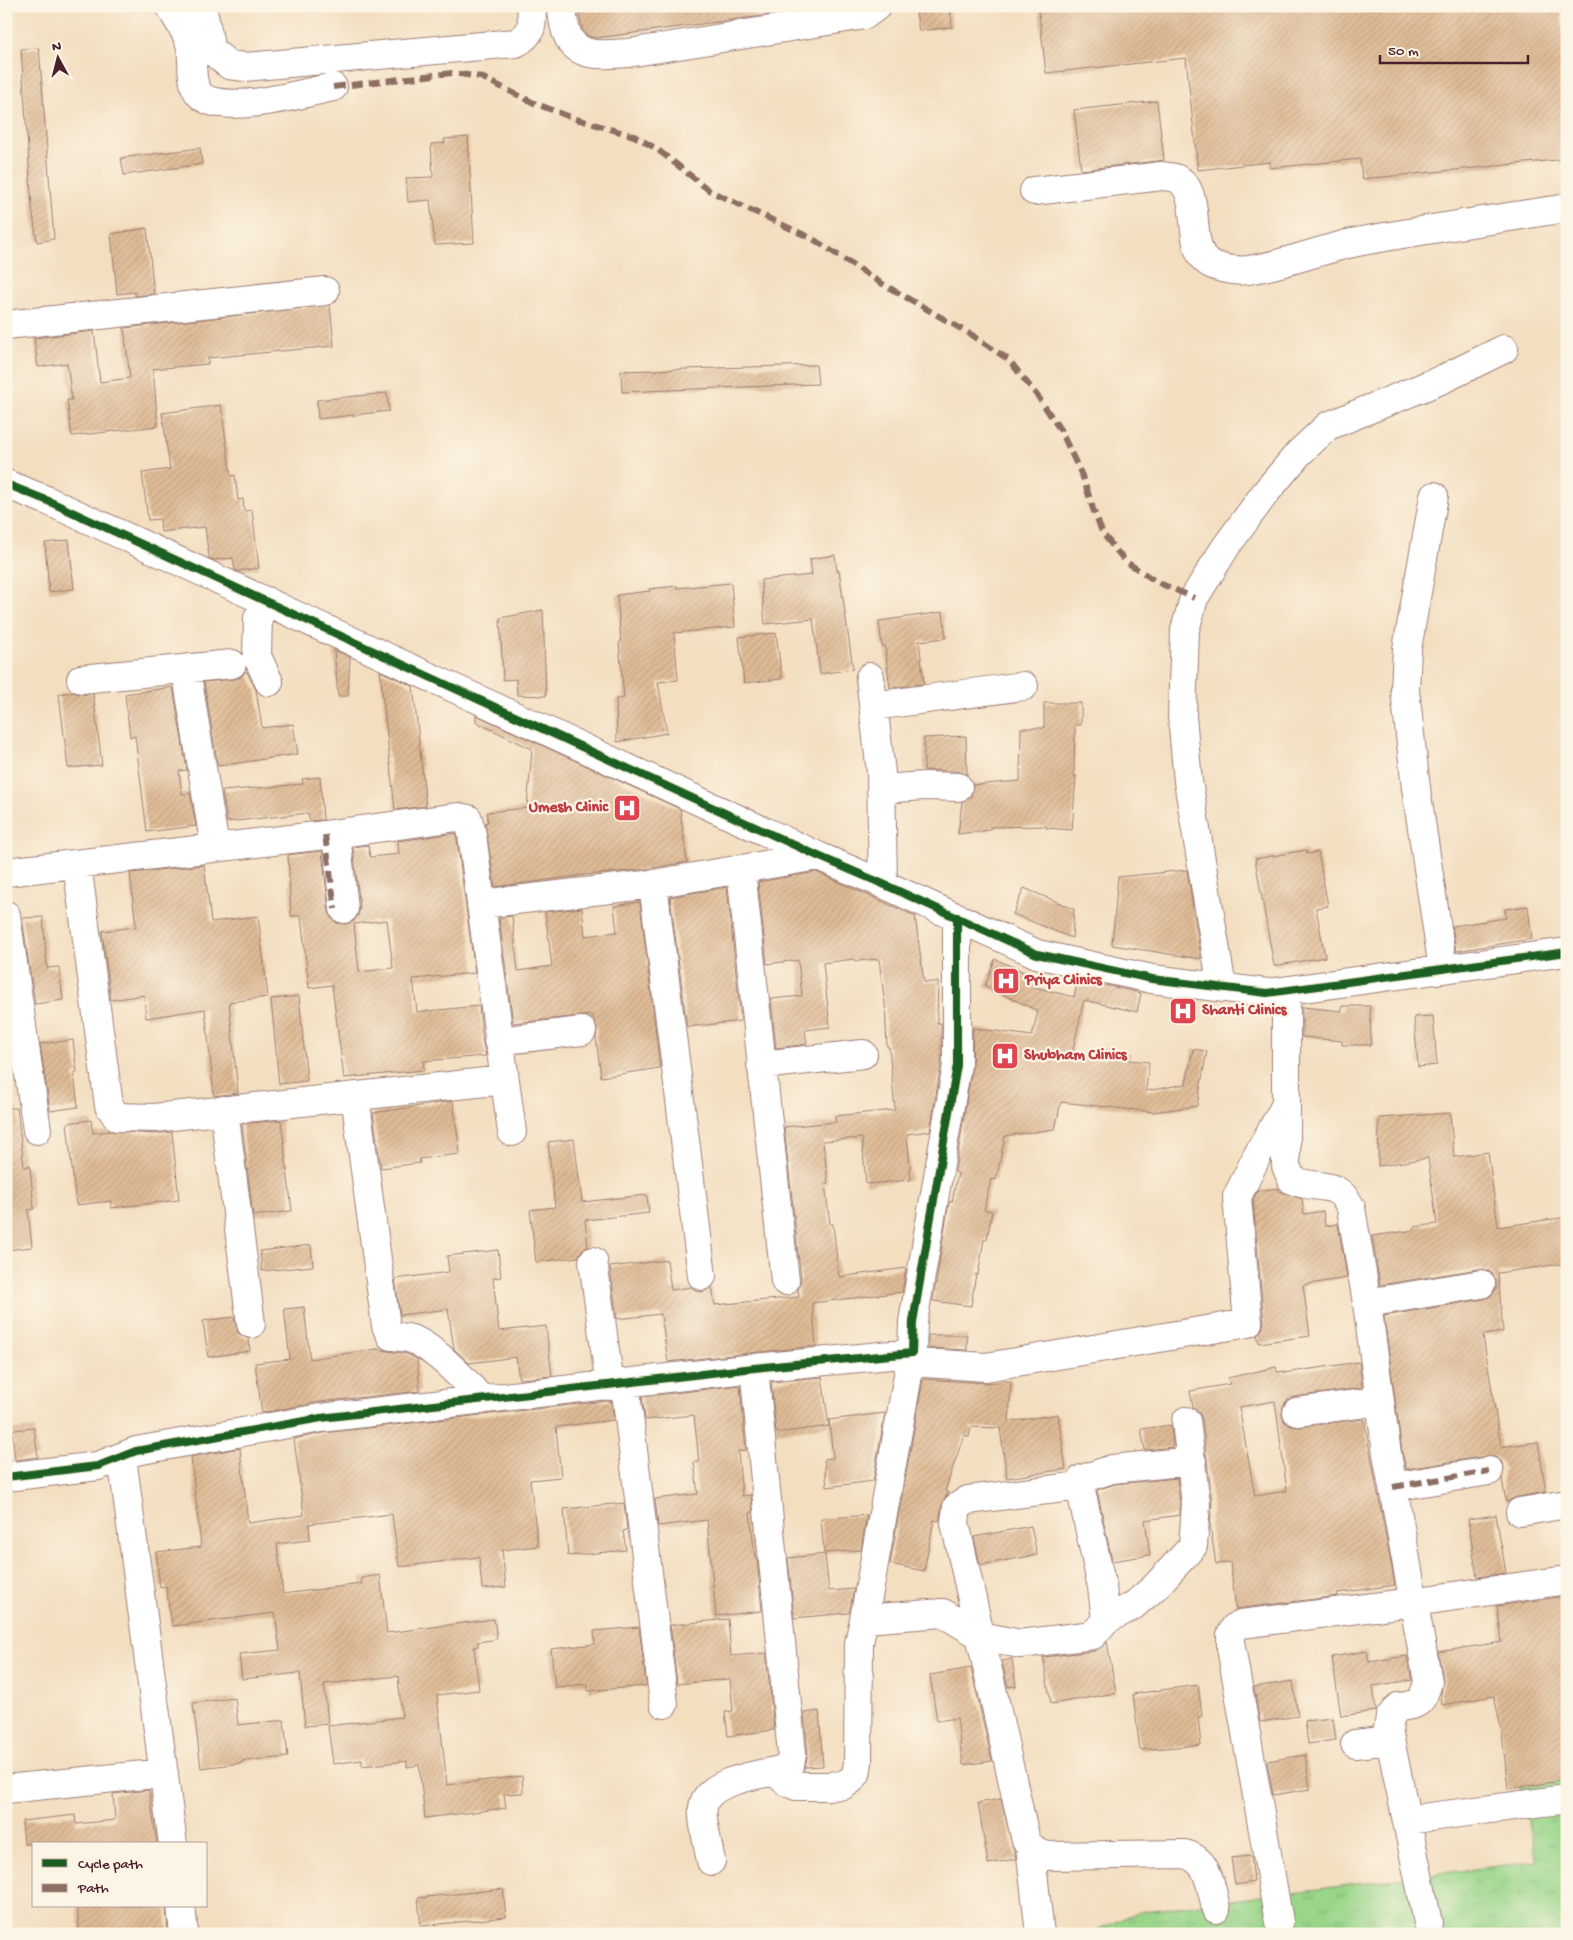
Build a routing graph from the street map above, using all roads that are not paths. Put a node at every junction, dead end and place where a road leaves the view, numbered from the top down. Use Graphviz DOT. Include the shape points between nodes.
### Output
graph roads {
  1 [pos="170,6"];
  2 [pos="202,6"];
  3 [pos="531,6"];
  4 [pos="561,6"];
  5 [pos="877,6"];
  6 [pos="333,87"];
  7 [pos="1034,190"];
  8 [pos="1567,208"];
  9 [pos="325,291"];
  10 [pos="6,325"];
  11 [pos="1504,349"];
  12 [pos="6,484"];
  13 [pos="1434,496"];
  14 [pos="266,601"];
  15 [pos="232,664"];
  16 [pos="186,669"];
  17 [pos="870,677"];
  18 [pos="81,679"];
  19 [pos="269,682"];
  20 [pos="1024,686"];
  21 [pos="874,706"];
  22 [pos="958,787"];
  23 [pos="881,789"];
  24 [pos="331,835"];
  25 [pos="215,848"];
  26 [pos="818,856"];
  27 [pos="77,864"];
  28 [pos="741,870"];
  29 [pos="6,872"];
  30 [pos="653,884"];
  31 [pos="883,884"];
  32 [pos="481,904"];
  33 [pos="340,909"];
  34 [pos="6,915"];
  35 [pos="957,917"];
  36 [pos="1567,952"];
  37 [pos="1443,969"];
  38 [pos="1222,988"];
  39 [pos="1286,991"];
  40 [pos="582,1031"];
  41 [pos="498,1041"];
  42 [pos="863,1054"];
  43 [pos="761,1065"];
  44 [pos="504,1080"];
  45 [pos="355,1096"];
  46 [pos="1286,1105"];
  47 [pos="224,1110"];
  48 [pos="37,1130"];
  49 [pos="512,1132"];
  50 [pos="593,1261"];
  51 [pos="702,1276"];
  52 [pos="785,1281"];
  53 [pos="1481,1284"];
  54 [pos="1367,1303"];
  55 [pos="251,1324"];
  56 [pos="911,1357"];
  57 [pos="754,1368"];
  58 [pos="617,1385"];
  59 [pos="482,1400"];
  60 [pos="1380,1401"];
  61 [pos="1297,1412"];
  62 [pos="1186,1421"];
  63 [pos="122,1457"];
  64 [pos="1192,1462"];
  65 [pos="1489,1471"];
  66 [pos="6,1477"];
  67 [pos="1080,1486"];
  68 [pos="1393,1487"];
  69 [pos="1566,1510"];
  70 [pos="1520,1512"];
  71 [pos="1567,1580"];
  72 [pos="1413,1602"];
  73 [pos="864,1619"];
  74 [pos="1106,1620"];
  75 [pos="981,1636"];
  76 [pos="664,1704"];
  77 [pos="1390,1740"];
  78 [pos="1355,1744"];
  79 [pos="777,1771"];
  80 [pos="164,1773"];
  81 [pos="6,1789"];
  82 [pos="1567,1799"];
  83 [pos="1407,1820"];
  84 [pos="173,1842"];
  85 [pos="1030,1846"];
  86 [pos="711,1861"];
  87 [pos="181,1908"];
  88 [pos="1216,1909"];
  89 [pos="1279,1922"];
  90 [pos="1428,1923"];
  91 [pos="184,1934"];
  92 [pos="1040,1934"];
  1 -- 6 [label="street" via="187,35 195,88 203,98 215,102 254,102"];
  2 -- 3 [label="street" via="211,50 229,65 245,66 516,43 526,38 530,30"];
  4 -- 5 [label="street" via="570,40 582,51 598,54 628,53 865,15"];
  7 -- 8 [label="street" via="1162,176 1173,178 1183,182 1189,194 1196,243 1202,255 1211,265 1253,270 1355,242"];
  9 -- 10 [label="street"];
  11 -- 38 [label="street" via="1442,379 1328,426 1300,452 1266,492 1194,598 1185,630 1182,716 1188,781"];
  12 -- 14 [label="street"];
  13 -- 37 [label="street" via="1407,649 1405,690"];
  14 -- 19 [label="street" via="258,618 257,656"];
  14 -- 26 [label="street"];
  15 -- 16 [label="street"];
  16 -- 18 [label="street"];
  16 -- 25 [label="street"];
  17 -- 21 [label="street"];
  20 -- 21 [label="street"];
  21 -- 23 [label="street"];
  22 -- 23 [label="street"];
  23 -- 31 [label="street"];
  24 -- 25 [label="street"];
  24 -- 32 [label="street" via="458,817 468,819"];
  24 -- 33 [label="street"];
  25 -- 27 [label="street"];
  26 -- 28 [label="street"];
  26 -- 31 [label="street"];
  27 -- 29 [label="street"];
  27 -- 47 [label="street" via="109,1106 117,1117 154,1118"];
  28 -- 30 [label="street"];
  28 -- 43 [label="street"];
  30 -- 32 [label="street"];
  30 -- 51 [label="street"];
  31 -- 35 [label="street"];
  32 -- 41 [label="street"];
  34 -- 48 [label="street"];
  35 -- 38 [label="street" via="1037,954 1152,979"];
  35 -- 56 [label="street" via="957,1065 913,1322"];
  36 -- 37 [label="street"];
  37 -- 39 [label="street"];
  38 -- 39 [label="street" via="1267,993"];
  39 -- 46 [label="street"];
  40 -- 41 [label="street"];
  41 -- 44 [label="street"];
  42 -- 43 [label="street"];
  43 -- 52 [label="street"];
  44 -- 45 [label="street"];
  44 -- 49 [label="street"];
  45 -- 47 [label="street"];
  45 -- 59 [label="street" via="386,1326 391,1336 414,1340 434,1351"];
  46 -- 54 [label="street" via="1286,1166 1289,1174 1292,1180 1303,1185 1334,1188 1346,1196 1357,1236"];
  46 -- 56 [label="street" via="1237,1197 1248,1323 986,1368"];
  47 -- 55 [label="street"];
  50 -- 58 [label="street"];
  53 -- 54 [label="street"];
  54 -- 60 [label="street"];
  56 -- 57 [label="street"];
  56 -- 73 [label="street"];
  57 -- 58 [label="street"];
  57 -- 79 [label="street" via="792,1754 790,1765"];
  58 -- 59 [label="street"];
  58 -- 76 [label="street"];
  59 -- 63 [label="street" via="321,1418 136,1451"];
  60 -- 61 [label="street"];
  60 -- 68 [label="street"];
  62 -- 64 [label="street"];
  63 -- 66 [label="street" via="98,1466"];
  63 -- 80 [label="street"];
  64 -- 67 [label="street" via="1112,1469 1082,1479"];
  64 -- 74 [label="street" via="1196,1504 1193,1546 1133,1606"];
  65 -- 68 [label="street"];
  67 -- 74 [label="street"];
  67 -- 75 [label="street" via="968,1500 957,1507 954,1523"];
  68 -- 72 [label="street"];
  69 -- 70 [label="street"];
  71 -- 72 [label="street"];
  72 -- 77 [label="street" via="1428,1682 1423,1698 1414,1705 1398,1707 1390,1717"];
  72 -- 89 [label="street" via="1241,1624 1231,1635"];
  73 -- 75 [label="street" via="943,1613"];
  73 -- 79 [label="street" via="859,1643 856,1774 844,1785 796,1786"];
  74 -- 75 [label="street" via="1092,1635 1047,1641 1020,1644"];
  75 -- 85 [label="street" via="1026,1841"];
  77 -- 78 [label="street"];
  77 -- 83 [label="street"];
  79 -- 86 [label="street" via="719,1785 707,1794 702,1808"];
  80 -- 81 [label="street"];
  80 -- 84 [label="street"];
  82 -- 83 [label="street"];
  83 -- 90 [label="street"];
  85 -- 88 [label="street" via="1047,1856 1194,1856 1210,1881"];
  85 -- 92 [label="street"];
  87 -- 91 [label="street"];
}
